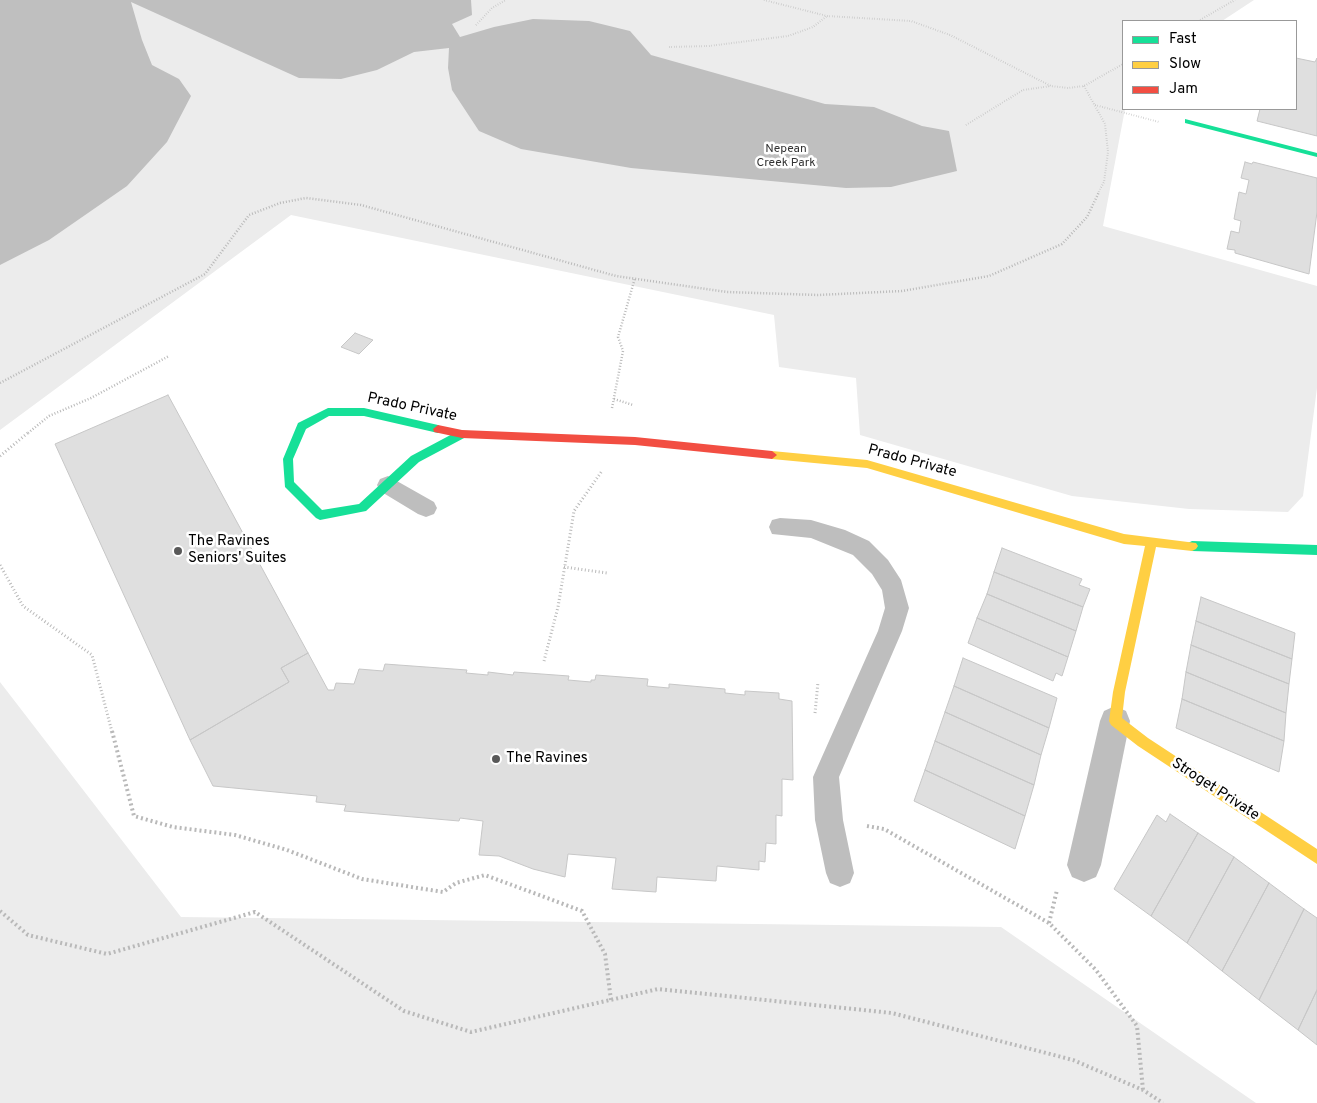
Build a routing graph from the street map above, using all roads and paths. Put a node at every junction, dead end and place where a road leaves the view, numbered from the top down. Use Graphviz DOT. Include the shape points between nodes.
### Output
graph roads {
  1 [pos="506,0"];
  2 [pos="764,0"];
  3 [pos="1235,0"];
  4 [pos="827,16"];
  5 [pos="1200,20"];
  6 [pos="476,25"];
  7 [pos="669,47"];
  8 [pos="1122,65"];
  9 [pos="1052,86"];
  10 [pos="1084,86"];
  11 [pos="1094,105"];
  12 [pos="1188,121"];
  13 [pos="966,124"];
  14 [pos="1168,124"];
  15 [pos="1317,155"];
  16 [pos="169,356"];
  17 [pos="0,383"];
  18 [pos="614,400"];
  19 [pos="633,404"];
  20 [pos="462,434"];
  21 [pos="0,456"];
  22 [pos="388,485"];
  23 [pos="426,508"];
  24 [pos="780,526"];
  25 [pos="1152,541"];
  26 [pos="1317,550"];
  27 [pos="0,565"];
  28 [pos="564,567"];
  29 [pos="607,573"];
  30 [pos="818,682"];
  31 [pos="1115,720"];
  32 [pos="814,721"];
  33 [pos="829,820"];
  34 [pos="1317,857"];
  35 [pos="1084,865"];
  36 [pos="840,873"];
  37 [pos="0,911"];
  38 [pos="611,1000"];
  39 [pos="1143,1090"];
  40 [pos="1163,1103"];
  1 -- 6 [label="path" via="492,8"];
  2 -- 4 [label="path"];
  3 -- 5 [label="path"];
  4 -- 7 [label="path" via="813,26 788,36 709,46"];
  4 -- 9 [label="path" via="911,21 950,35"];
  8 -- 10 [label="path"];
  9 -- 10 [label="path"];
  9 -- 13 [label="path" via="1023,90"];
  10 -- 11 [label="path"];
  11 -- 14 [label="path"];
  11 -- 17 [label="path" via="1105,124 1108,152 1104,182 1087,217 1062,244 989,276 902,291 818,295 727,292 616,276 361,205 306,198 280,203 249,216 204,274"];
  12 -- 15 [label="street"];
  16 -- 21 [label="path" via="91,398 49,416"];
  18 -- 19 [label="path"];
  20 -- 22 [label="street, Prado Private" via="415,459"];
  20 -- 22 [label="street, Prado Private" via="364,412 328,412 302,426 288,459 289,484 320,515 362,508"];
  20 -- 25 [label="street, Prado Private" via="635,441 868,464 1124,539"];
  22 -- 23 [label="lane"];
  24 -- 33 [label="lane" via="819,532 860,548 889,581 897,608 826,777"];
  25 -- 26 [label="street, Prado Private" via="1213,548"];
  25 -- 31 [label="street"];
  27 -- 38 [label="path" via="23,606 92,655 134,816 173,827 235,835 287,850 362,880 443,892 456,883 485,875 582,911 605,954"];
  28 -- 29 [label="path"];
  30 -- 32 [label="path"];
  31 -- 34 [label="street, Stroget Private"];
  31 -- 35 [label="street"];
  33 -- 36 [label="lane"];
  33 -- 39 [label="path" via="884,830 1049,923 1096,970 1138,1026"];
  37 -- 38 [label="path" via="28,935 107,954 255,912 404,1011 470,1032"];
  38 -- 39 [label="path" via="658,989 892,1013 1073,1060"];
  39 -- 40 [label="path"];
}
